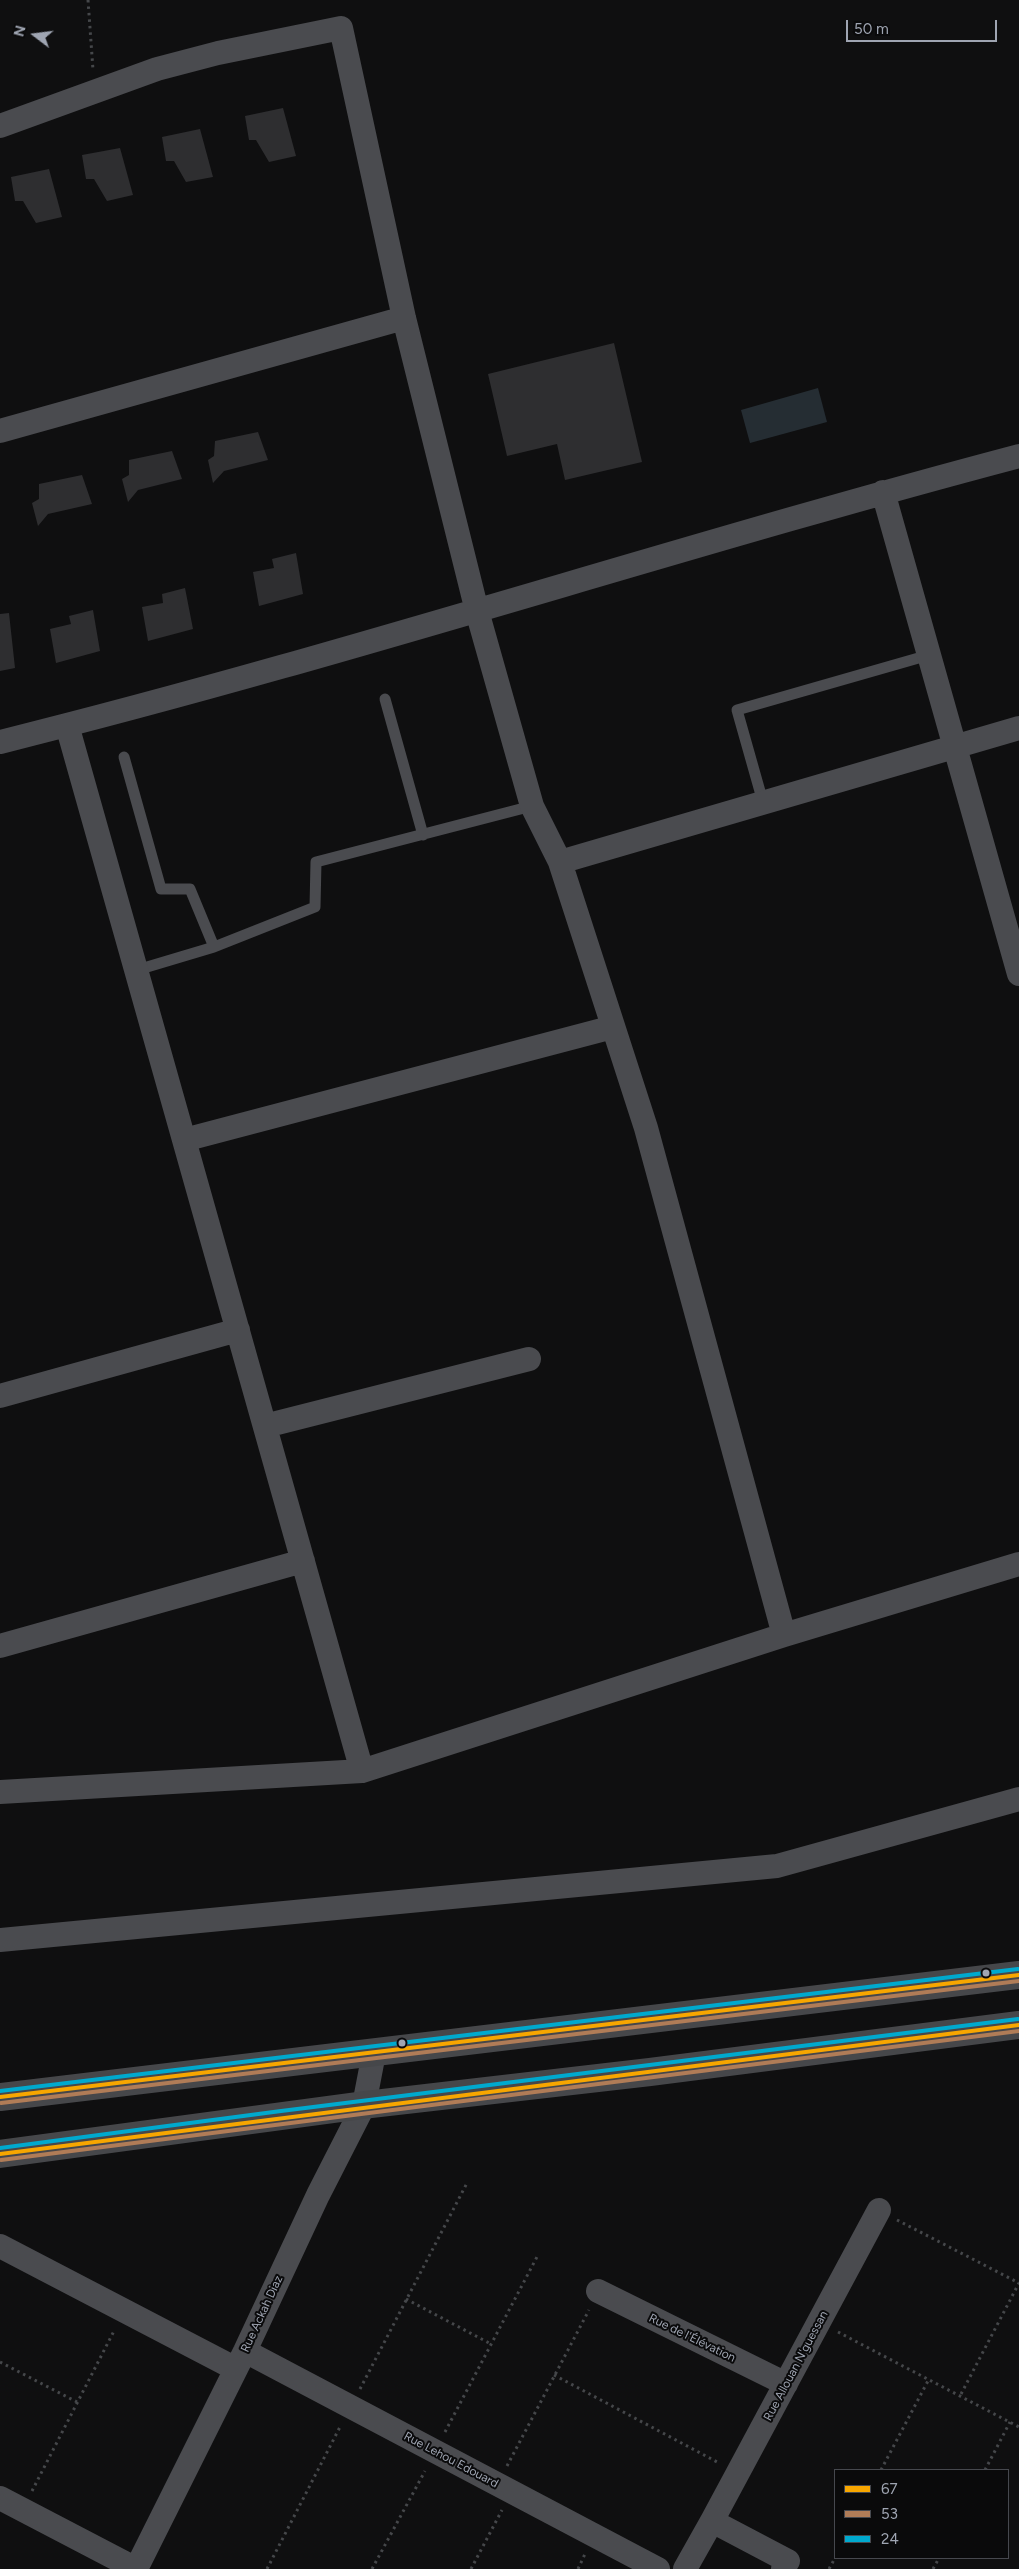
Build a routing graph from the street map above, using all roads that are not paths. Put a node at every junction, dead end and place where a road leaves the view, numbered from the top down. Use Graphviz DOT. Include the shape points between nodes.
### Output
graph roads {
  1 [pos="0,126"];
  2 [pos="404,318"];
  3 [pos="0,431"];
  4 [pos="1019,456"];
  5 [pos="883,492"];
  6 [pos="476,611"];
  7 [pos="928,655"];
  8 [pos="385,699"];
  9 [pos="67,725"];
  10 [pos="1019,728"];
  11 [pos="0,742"];
  12 [pos="954,746"];
  13 [pos="124,757"];
  14 [pos="763,802"];
  15 [pos="532,806"];
  16 [pos="423,835"];
  17 [pos="560,862"];
  18 [pos="214,947"];
  19 [pos="137,970"];
  20 [pos="1019,974"];
  21 [pos="613,1027"];
  22 [pos="184,1140"];
  23 [pos="238,1330"];
  24 [pos="529,1359"];
  25 [pos="0,1396"];
  26 [pos="265,1426"];
  27 [pos="303,1561"];
  28 [pos="1019,1564"];
  29 [pos="784,1635"];
  30 [pos="0,1646"];
  31 [pos="362,1771"];
  32 [pos="0,1792"];
  33 [pos="1019,1799"];
  34 [pos="0,1940"];
  35 [pos="1019,1976"];
  36 [pos="1019,2026"];
  37 [pos="374,2053"];
  38 [pos="0,2097"];
  39 [pos="364,2105"];
  40 [pos="0,2154"];
  41 [pos="879,2210"];
  42 [pos="0,2246"];
  43 [pos="598,2291"];
  44 [pos="240,2360"];
  45 [pos="786,2384"];
  46 [pos="0,2498"];
  47 [pos="712,2522"];
  48 [pos="791,2566"];
  49 [pos="136,2569"];
  50 [pos="658,2569"];
  51 [pos="685,2569"];
  1 -- 2 [label="street" via="157,69 341,28"];
  2 -- 3 [label="street"];
  2 -- 6 [label="street"];
  4 -- 5 [label="street"];
  5 -- 6 [label="street"];
  5 -- 7 [label="street"];
  6 -- 9 [label="street"];
  6 -- 15 [label="street"];
  7 -- 12 [label="street"];
  7 -- 14 [label="lane" via="737,710"];
  8 -- 16 [label="lane"];
  9 -- 11 [label="street"];
  9 -- 19 [label="street"];
  10 -- 12 [label="street"];
  12 -- 14 [label="street"];
  12 -- 20 [label="street"];
  13 -- 18 [label="lane" via="161,890 190,889"];
  14 -- 17 [label="street"];
  15 -- 16 [label="lane"];
  15 -- 17 [label="street"];
  16 -- 18 [label="lane" via="316,862 315,907"];
  17 -- 21 [label="street"];
  18 -- 19 [label="lane"];
  19 -- 22 [label="street"];
  21 -- 22 [label="street"];
  21 -- 29 [label="street" via="646,1128"];
  22 -- 23 [label="street"];
  23 -- 25 [label="street"];
  23 -- 26 [label="street"];
  24 -- 26 [label="street"];
  26 -- 27 [label="street"];
  27 -- 30 [label="street"];
  27 -- 31 [label="street"];
  28 -- 29 [label="street"];
  29 -- 31 [label="street"];
  31 -- 32 [label="street"];
  33 -- 34 [label="street" via="777,1866"];
  35 -- 37 [label="highway"];
  36 -- 39 [label="highway"];
  37 -- 38 [label="highway"];
  37 -- 39 [label="street, Rue Ackah Diaz"];
  39 -- 40 [label="highway"];
  39 -- 44 [label="street, Rue Ackah Diaz"];
  41 -- 45 [label="street, Rue Allouan N'guessan"];
  42 -- 44 [label="street, Rue Lehou Edouard" via="124,2311"];
  43 -- 45 [label="street, Rue de l'Élévation"];
  44 -- 49 [label="street, Rue Ackah Diaz"];
  44 -- 50 [label="street, Rue Lehou Edouard" via="350,2407"];
  45 -- 47 [label="street, Rue Allouan N'guessan"];
  46 -- 49 [label="street"];
  47 -- 48 [label="street"];
  47 -- 51 [label="street, Rue Allouan N'guessan"];
}
